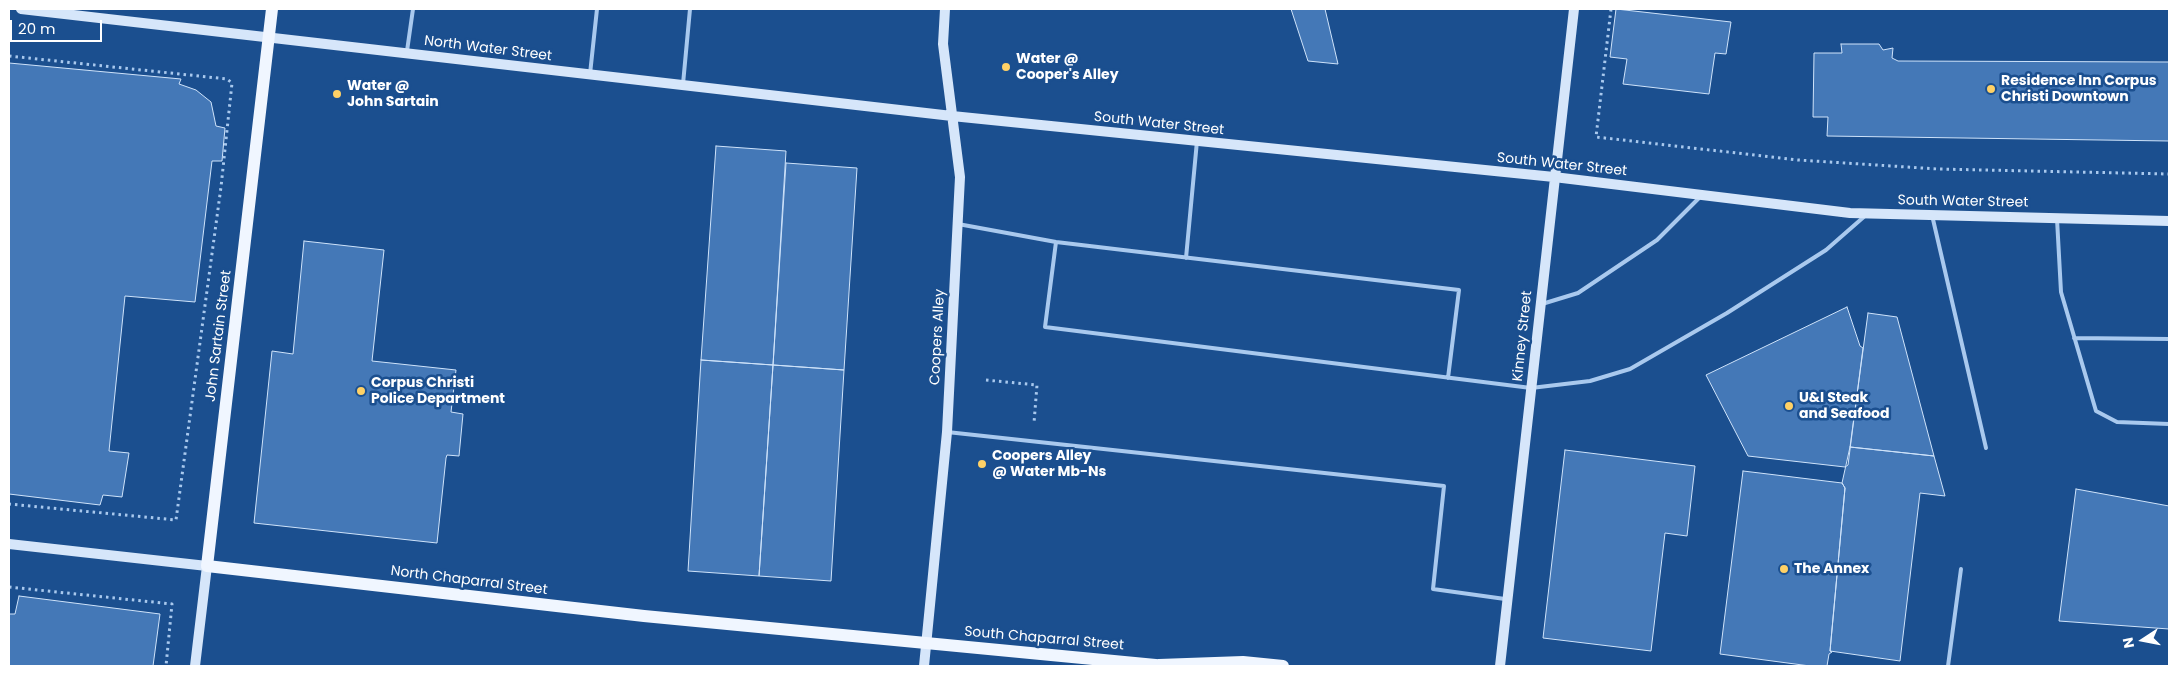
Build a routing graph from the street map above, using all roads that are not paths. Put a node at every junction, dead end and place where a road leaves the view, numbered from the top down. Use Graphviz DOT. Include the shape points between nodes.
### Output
graph roads {
  1 [pos="20,9"];
  2 [pos="272,9"];
  3 [pos="412,9"];
  4 [pos="597,9"];
  5 [pos="690,9"];
  6 [pos="945,9"];
  7 [pos="1574,9"];
  8 [pos="270,38"];
  9 [pos="406,53"];
  10 [pos="590,75"];
  11 [pos="683,86"];
  12 [pos="952,116"];
  13 [pos="1197,141"];
  14 [pos="1554,177"];
  15 [pos="1701,196"];
  16 [pos="1868,214"];
  17 [pos="1932,215"];
  18 [pos="2057,218"];
  19 [pos="2169,221"];
  20 [pos="958,224"];
  21 [pos="1056,242"];
  22 [pos="1186,258"];
  23 [pos="1540,305"];
  24 [pos="2074,338"];
  25 [pos="2169,339"];
  26 [pos="1448,378"];
  27 [pos="1531,388"];
  28 [pos="2169,424"];
  29 [pos="946,432"];
  30 [pos="1986,448"];
  31 [pos="9,544"];
  32 [pos="207,566"];
  33 [pos="1961,569"];
  34 [pos="1508,599"];
  35 [pos="926,644"];
  36 [pos="195,666"];
  37 [pos="924,666"];
  38 [pos="1163,666"];
  39 [pos="1283,666"];
  40 [pos="1500,666"];
  41 [pos="1948,666"];
  1 -- 8 [label="street, North Water Street"];
  2 -- 8 [label="main road, John Sartain Street"];
  3 -- 9 [label="lane"];
  4 -- 10 [label="lane"];
  5 -- 11 [label="lane"];
  6 -- 12 [label="street, Coopers Alley" via="943,44"];
  7 -- 14 [label="street, Kinney Street"];
  8 -- 9 [label="street, North Water Street"];
  8 -- 32 [label="main road, John Sartain Street"];
  9 -- 10 [label="street, North Water Street"];
  10 -- 11 [label="street, North Water Street"];
  11 -- 12 [label="street, North Water Street"];
  12 -- 13 [label="street, South Water Street"];
  12 -- 20 [label="street, Coopers Alley" via="960,177"];
  13 -- 14 [label="street, South Water Street"];
  13 -- 22 [label="lane"];
  14 -- 15 [label="street, South Water Street"];
  14 -- 23 [label="street, Kinney Street"];
  15 -- 16 [label="street, South Water Street"];
  15 -- 23 [label="lane" via="1657,240 1578,293"];
  16 -- 17 [label="street, South Water Street"];
  16 -- 27 [label="lane" via="1826,250 1630,369 1590,381"];
  17 -- 18 [label="street, South Water Street"];
  17 -- 30 [label="lane"];
  18 -- 19 [label="street, South Water Street"];
  18 -- 24 [label="lane" via="2061,292"];
  20 -- 21 [label="lane"];
  20 -- 29 [label="street, Coopers Alley"];
  21 -- 22 [label="lane"];
  21 -- 26 [label="lane" via="1045,327"];
  22 -- 26 [label="lane" via="1459,290"];
  23 -- 27 [label="street, Kinney Street"];
  24 -- 25 [label="lane"];
  24 -- 28 [label="lane" via="2096,411 2117,422"];
  26 -- 27 [label="lane"];
  27 -- 34 [label="street, Kinney Street"];
  29 -- 34 [label="lane" via="1444,486 1433,589"];
  29 -- 35 [label="street, Coopers Alley"];
  31 -- 32 [label="street, North Chaparral Street"];
  32 -- 35 [label="main road, North Chaparral Street" via="644,616"];
  32 -- 36 [label="street, John Sartain Street"];
  33 -- 41 [label="lane"];
  34 -- 40 [label="street, Kinney Street"];
  35 -- 37 [label="street, Coopers Alley"];
  35 -- 38 [label="main road, South Chaparral Street"];
  38 -- 39 [label="main road, South Chaparral Street" via="1243,662"];
}
